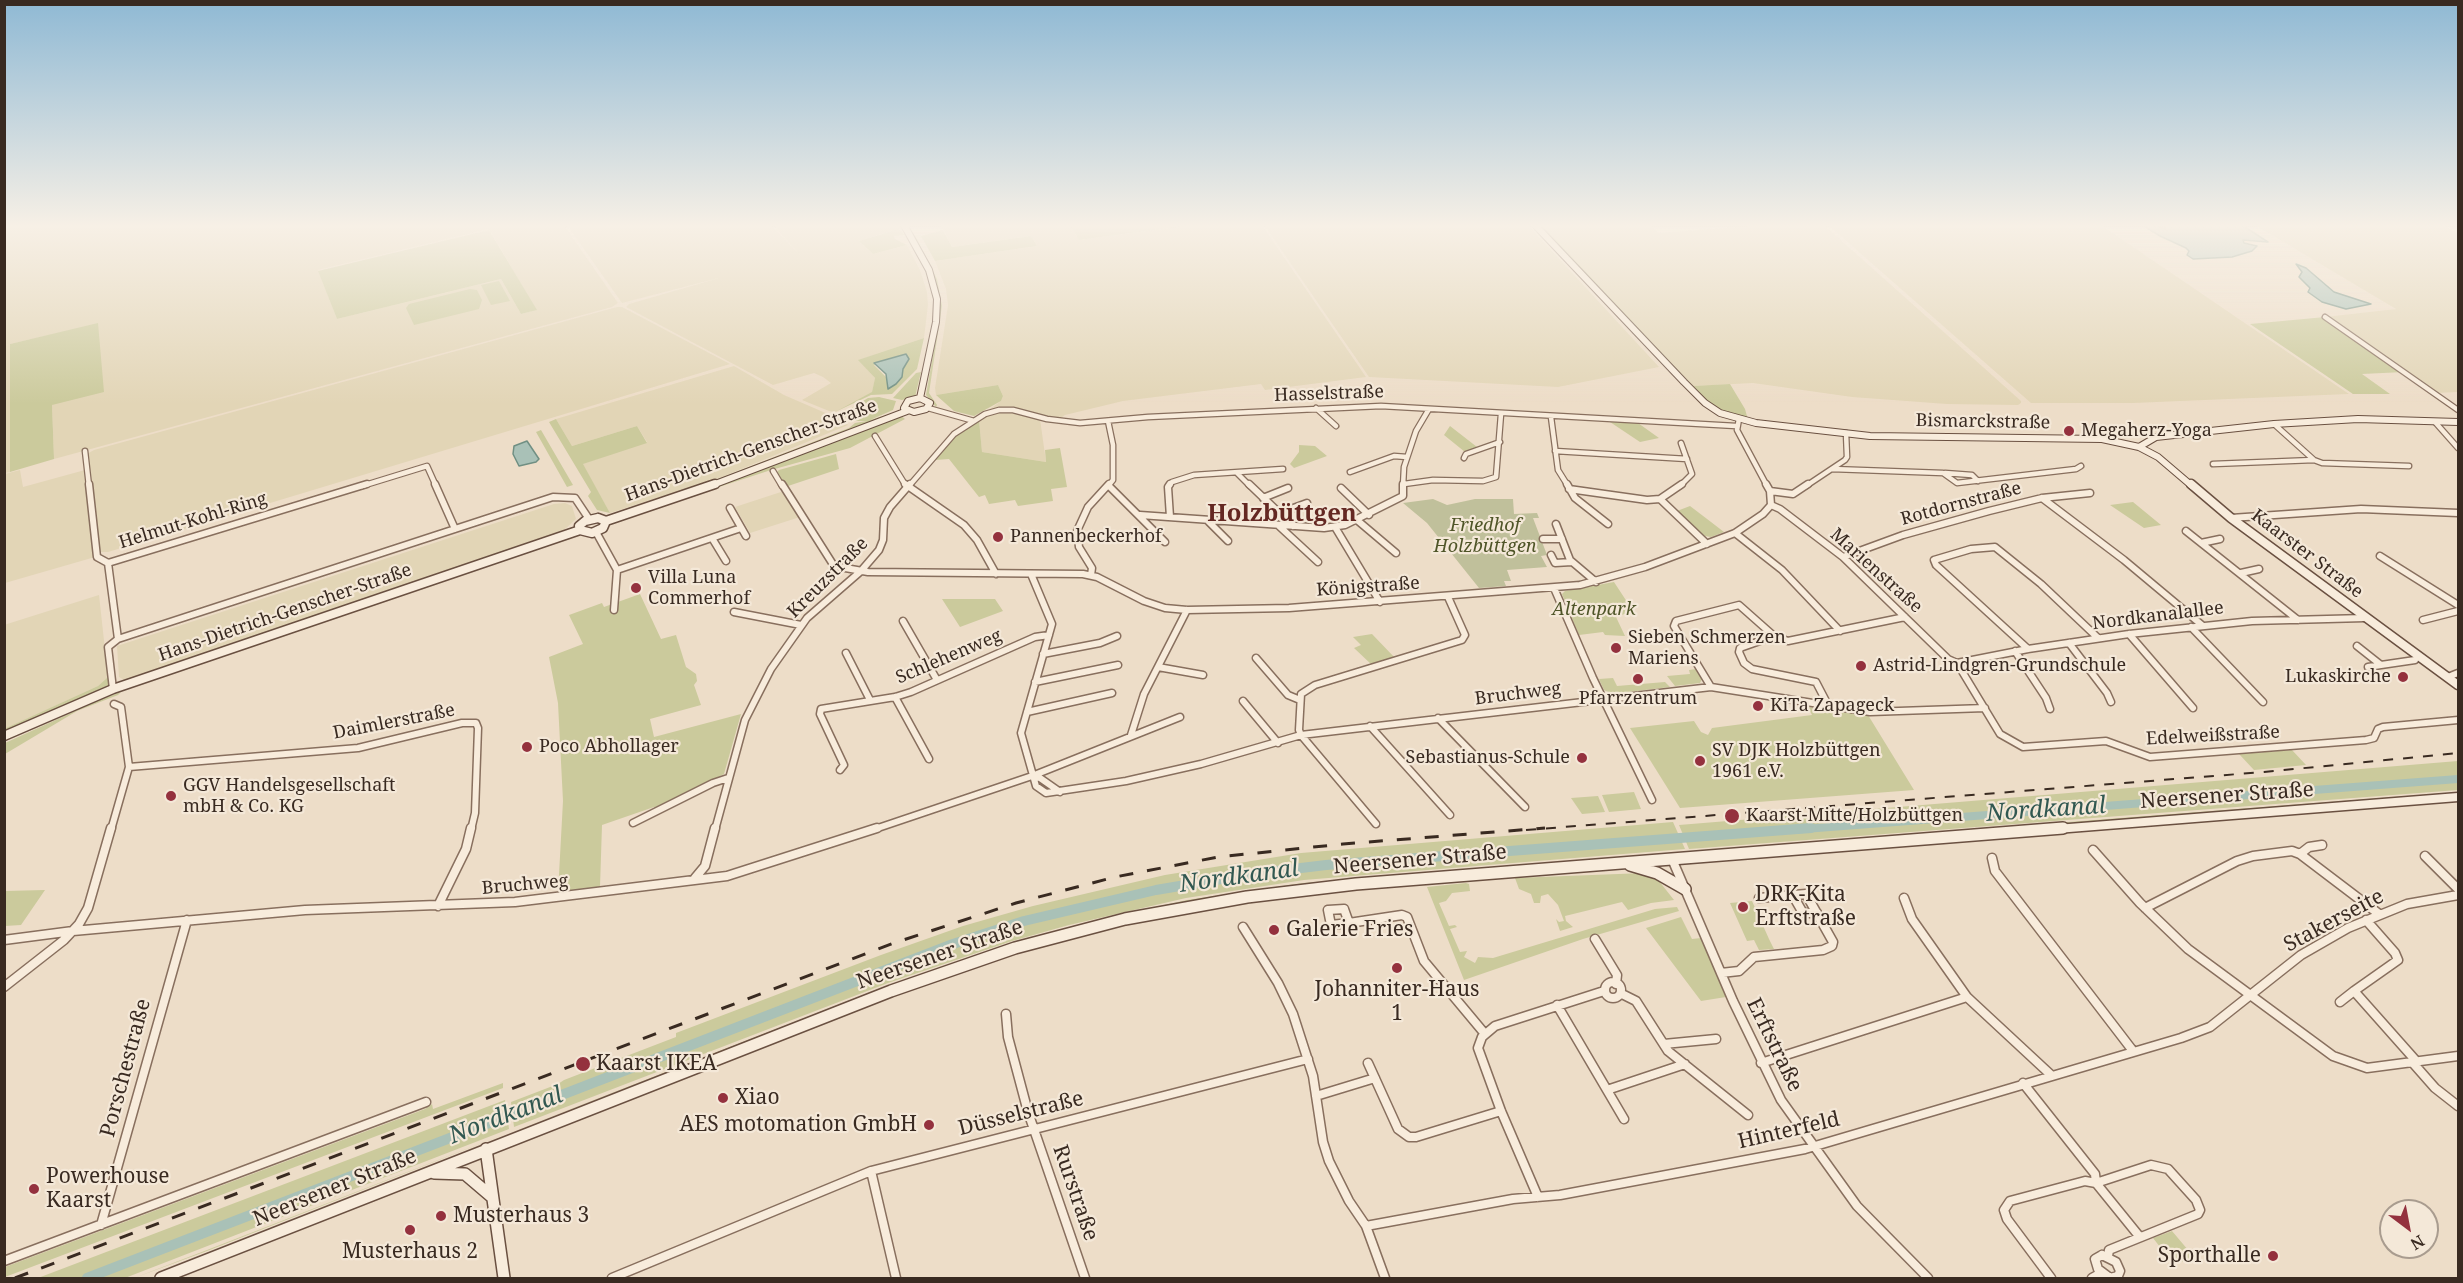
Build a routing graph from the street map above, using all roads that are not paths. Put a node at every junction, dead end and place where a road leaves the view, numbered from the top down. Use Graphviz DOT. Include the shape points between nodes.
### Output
graph roads {
  1 [pos="933,285"];
  2 [pos="1592,285"];
  3 [pos="2325,317"];
  4 [pos="920,398"];
  5 [pos="928,408"];
  6 [pos="1316,408"];
  7 [pos="1429,409"];
  8 [pos="2458,410"];
  9 [pos="907,411"];
  10 [pos="1501,414"];
  11 [pos="1551,417"];
  12 [pos="974,421"];
  13 [pos="1108,421"];
  14 [pos="2435,422"];
  15 [pos="2458,422"];
  16 [pos="1738,423"];
  17 [pos="2274,424"];
  18 [pos="1336,426"];
  19 [pos="1846,433"];
  20 [pos="875,436"];
  21 [pos="1500,442"];
  22 [pos="1681,443"];
  23 [pos="2139,447"];
  24 [pos="2458,448"];
  25 [pos="85,451"];
  26 [pos="1555,452"];
  27 [pos="1407,457"];
  28 [pos="1464,458"];
  29 [pos="1687,459"];
  30 [pos="2314,460"];
  31 [pos="1841,463"];
  32 [pos="2213,464"];
  33 [pos="2081,466"];
  34 [pos="2409,466"];
  35 [pos="1283,469"];
  36 [pos="1832,469"];
  37 [pos="1856,470"];
  38 [pos="773,471"];
  39 [pos="1350,472"];
  40 [pos="1237,473"];
  41 [pos="1943,473"];
  42 [pos="1978,481"];
  43 [pos="1404,484"];
  44 [pos="1109,486"];
  45 [pos="907,488"];
  46 [pos="1288,488"];
  47 [pos="1341,488"];
  48 [pos="1569,489"];
  49 [pos="1770,491"];
  50 [pos="2090,493"];
  51 [pos="1263,498"];
  52 [pos="2042,498"];
  53 [pos="1660,499"];
  54 [pos="1308,503"];
  55 [pos="1771,505"];
  56 [pos="730,508"];
  57 [pos="1280,513"];
  58 [pos="2458,513"];
  59 [pos="1140,515"];
  60 [pos="1369,515"];
  61 [pos="1170,517"];
  62 [pos="2231,518"];
  63 [pos="589,519"];
  64 [pos="1357,520"];
  65 [pos="606,521"];
  66 [pos="1208,521"];
  67 [pos="1556,524"];
  68 [pos="1608,524"];
  69 [pos="1279,526"];
  70 [pos="1294,527"];
  71 [pos="1335,527"];
  72 [pos="455,528"];
  73 [pos="741,528"];
  74 [pos="579,530"];
  75 [pos="2186,531"];
  76 [pos="596,532"];
  77 [pos="1735,533"];
  78 [pos="746,536"];
  79 [pos="712,538"];
  80 [pos="1543,539"];
  81 [pos="1562,539"];
  82 [pos="2220,539"];
  83 [pos="1228,541"];
  84 [pos="1165,542"];
  85 [pos="2201,543"];
  86 [pos="1707,544"];
  87 [pos="1396,553"];
  88 [pos="1551,555"];
  89 [pos="2380,556"];
  90 [pos="1843,557"];
  91 [pos="726,561"];
  92 [pos="1318,562"];
  93 [pos="1572,562"];
  94 [pos="108,563"];
  95 [pos="2259,569"];
  96 [pos="617,570"];
  97 [pos="861,571"];
  98 [pos="2241,573"];
  99 [pos="996,574"];
  100 [pos="1031,574"];
  101 [pos="1091,575"];
  102 [pos="1596,582"];
  103 [pos="1554,588"];
  104 [pos="1448,597"];
  105 [pos="1380,602"];
  106 [pos="2458,604"];
  107 [pos="614,610"];
  108 [pos="1188,610"];
  109 [pos="2458,611"];
  110 [pos="734,612"];
  111 [pos="1905,617"];
  112 [pos="2366,618"];
  113 [pos="2299,620"];
  114 [pos="2422,620"];
  115 [pos="903,621"];
  116 [pos="801,625"];
  117 [pos="2203,626"];
  118 [pos="2191,627"];
  119 [pos="1840,631"];
  120 [pos="2128,634"];
  121 [pos="1049,635"];
  122 [pos="1117,636"];
  123 [pos="1774,636"];
  124 [pos="2098,638"];
  125 [pos="118,639"];
  126 [pos="2068,643"];
  127 [pos="2357,645"];
  128 [pos="2028,649"];
  129 [pos="2015,651"];
  130 [pos="846,653"];
  131 [pos="1043,654"];
  132 [pos="1256,658"];
  133 [pos="2415,660"];
  134 [pos="1957,663"];
  135 [pos="1118,665"];
  136 [pos="2381,665"];
  137 [pos="1158,667"];
  138 [pos="2368,667"];
  139 [pos="2458,673"];
  140 [pos="1203,675"];
  141 [pos="2448,678"];
  142 [pos="937,680"];
  143 [pos="1035,682"];
  144 [pos="2458,685"];
  145 [pos="1711,687"];
  146 [pos="113,688"];
  147 [pos="1112,693"];
  148 [pos="895,697"];
  149 [pos="1603,699"];
  150 [pos="870,700"];
  151 [pos="1300,700"];
  152 [pos="1243,701"];
  153 [pos="2111,702"];
  154 [pos="2263,702"];
  155 [pos="114,704"];
  156 [pos="1828,705"];
  157 [pos="1985,708"];
  158 [pos="2193,708"];
  159 [pos="2050,709"];
  160 [pos="1027,712"];
  161 [pos="1180,717"];
  162 [pos="1438,718"];
  163 [pos="2458,720"];
  164 [pos="1370,726"];
  165 [pos="1131,735"];
  166 [pos="1301,735"];
  167 [pos="6,736"];
  168 [pos="1278,742"];
  169 [pos="928,759"];
  170 [pos="129,767"];
  171 [pos="840,770"];
  172 [pos="1032,776"];
  173 [pos="728,778"];
  174 [pos="2458,797"];
  175 [pos="1652,800"];
  176 [pos="1525,807"];
  177 [pos="1450,815"];
  178 [pos="633,824"];
  179 [pos="1376,824"];
  180 [pos="2322,845"];
  181 [pos="2093,850"];
  182 [pos="2300,854"];
  183 [pos="2425,856"];
  184 [pos="1992,858"];
  185 [pos="1671,859"];
  186 [pos="1624,863"];
  187 [pos="695,878"];
  188 [pos="1685,889"];
  189 [pos="2458,889"];
  190 [pos="1792,894"];
  191 [pos="2458,895"];
  192 [pos="1759,898"];
  193 [pos="1904,898"];
  194 [pos="438,906"];
  195 [pos="2145,908"];
  196 [pos="1817,913"];
  197 [pos="2379,914"];
  198 [pos="187,920"];
  199 [pos="2366,920"];
  200 [pos="1349,923"];
  201 [pos="1243,927"];
  202 [pos="73,931"];
  203 [pos="1595,939"];
  204 [pos="4,940"];
  205 [pos="1721,974"];
  206 [pos="1616,984"];
  207 [pos="4,987"];
  208 [pos="1604,991"];
  209 [pos="2354,991"];
  210 [pos="1622,994"];
  211 [pos="2250,996"];
  212 [pos="1967,998"];
  213 [pos="2340,1002"];
  214 [pos="1557,1005"];
  215 [pos="1006,1014"];
  216 [pos="2210,1027"];
  217 [pos="1485,1034"];
  218 [pos="1716,1039"];
  219 [pos="1664,1044"];
  220 [pos="2133,1051"];
  221 [pos="2458,1056"];
  222 [pos="1308,1059"];
  223 [pos="1368,1063"];
  224 [pos="1761,1063"];
  225 [pos="2415,1063"];
  226 [pos="1685,1064"];
  227 [pos="2051,1075"];
  228 [pos="1375,1078"];
  229 [pos="2023,1083"];
  230 [pos="1607,1090"];
  231 [pos="1316,1096"];
  232 [pos="426,1102"];
  233 [pos="2458,1106"];
  234 [pos="1501,1111"];
  235 [pos="1748,1115"];
  236 [pos="1624,1119"];
  237 [pos="1034,1130"];
  238 [pos="1812,1147"];
  239 [pos="486,1149"];
  240 [pos="871,1171"];
  241 [pos="421,1175"];
  242 [pos="2096,1183"];
  243 [pos="492,1197"];
  244 [pos="1538,1197"];
  245 [pos="101,1224"];
  246 [pos="1366,1226"];
  247 [pos="2139,1236"];
  248 [pos="2108,1256"];
  249 [pos="4,1261"];
  250 [pos="2101,1273"];
  251 [pos="161,1278"];
  252 [pos="504,1278"];
  253 [pos="612,1278"];
  254 [pos="896,1278"];
  255 [pos="1085,1278"];
  256 [pos="1385,1278"];
  257 [pos="1928,1278"];
  258 [pos="2051,1278"];
  259 [pos="2092,1278"];
  1 -- 4 [label="main road" via="936,322"];
  2 -- 16 [label="main road, Bismarckstraße" via="1705,403"];
  3 -- 8 [label="street"];
  4 -- 5 [label="main road" via="929,402"];
  4 -- 9 [label="main road" via="906,403"];
  5 -- 9 [label="main road"];
  5 -- 12 [label="street"];
  6 -- 7 [label="street, Hasselstraße"];
  6 -- 13 [label="street, Hasselstraße"];
  6 -- 18 [label="street"];
  7 -- 10 [label="street, Hasselstraße"];
  7 -- 27 [label="street" via="1416,430"];
  9 -- 65 [label="main road, Hans-Dietrich-Genscher-Straße" via="742,475"];
  10 -- 11 [label="street, Hasselstraße"];
  10 -- 21 [label="street"];
  11 -- 16 [label="street, Hasselstraße"];
  11 -- 26 [label="street"];
  12 -- 13 [label="street, Hasselstraße" via="989,412 1008,410 1076,423"];
  12 -- 45 [label="street, Kreuzstraße" via="952,436"];
  13 -- 44 [label="street" via="1114,459"];
  14 -- 15 [label="street"];
  14 -- 17 [label="main road" via="2358,419"];
  14 -- 24 [label="street"];
  16 -- 19 [label="main road, Bismarckstraße"];
  16 -- 49 [label="street"];
  17 -- 23 [label="main road" via="2156,437"];
  17 -- 30 [label="street"];
  19 -- 23 [label="main road, Bismarckstraße" via="2102,439"];
  19 -- 31 [label="street" via="1847,457"];
  20 -- 45 [label="street"];
  21 -- 28 [label="street"];
  21 -- 43 [label="street" via="1498,474 1493,479"];
  22 -- 29 [label="street"];
  23 -- 62 [label="main road, Kaarster Straße" via="2158,457"];
  25 -- 94 [label="street" via="97,557"];
  26 -- 29 [label="street"];
  26 -- 48 [label="street" via="1558,470"];
  27 -- 39 [label="street" via="1394,456"];
  27 -- 43 [label="street"];
  29 -- 53 [label="street" via="1691,476"];
  30 -- 32 [label="street"];
  30 -- 34 [label="street"];
  31 -- 36 [label="street"];
  31 -- 37 [label="street"];
  33 -- 42 [label="street" via="2076,470"];
  35 -- 40 [label="street"];
  36 -- 37 [label="street"];
  36 -- 49 [label="street" via="1793,495"];
  37 -- 41 [label="street"];
  38 -- 97 [label="street, Königstraße" via="834,566"];
  40 -- 51 [label="street"];
  40 -- 61 [label="street" via="1194,475 1173,482 1168,487"];
  41 -- 42 [label="street" via="1971,475"];
  41 -- 42 [label="street" via="1958,483"];
  43 -- 60 [label="street" via="1401,498"];
  44 -- 59 [label="street"];
  44 -- 101 [label="street" via="1088,507 1077,531 1079,547 1092,568"];
  45 -- 97 [label="street, Kreuzstraße" via="885,515 881,547"];
  45 -- 99 [label="street" via="968,529"];
  46 -- 51 [label="street"];
  47 -- 60 [label="street"];
  48 -- 53 [label="street"];
  48 -- 68 [label="street"];
  49 -- 55 [label="street"];
  50 -- 52 [label="street, Rotdornstraße"];
  51 -- 57 [label="street"];
  52 -- 90 [label="street, Rotdornstraße" via="1903,535"];
  52 -- 117 [label="street"];
  53 -- 86 [label="street"];
  54 -- 57 [label="street"];
  55 -- 77 [label="street, Königstraße"];
  55 -- 90 [label="street, Marienstraße"];
  56 -- 73 [label="street"];
  57 -- 70 [label="street"];
  58 -- 62 [label="street" via="2361,509"];
  59 -- 61 [label="street"];
  59 -- 84 [label="street"];
  60 -- 64 [label="street"];
  61 -- 66 [label="street"];
  62 -- 112 [label="main road, Kaarster Straße"];
  63 -- 65 [label="main road, Hans-Dietrich-Genscher-Straße"];
  63 -- 72 [label="street" via="575,498 553,497"];
  63 -- 74 [label="main road, Hans-Dietrich-Genscher-Straße"];
  64 -- 71 [label="street"];
  64 -- 87 [label="street"];
  65 -- 76 [label="main road, Hans-Dietrich-Genscher-Straße"];
  66 -- 69 [label="street"];
  66 -- 83 [label="street"];
  67 -- 81 [label="street"];
  69 -- 70 [label="street"];
  69 -- 92 [label="street"];
  70 -- 71 [label="street"];
  71 -- 105 [label="street"];
  72 -- 94 [label="street, Helmut-Kohl-Ring" via="427,465"];
  72 -- 125 [label="street"];
  73 -- 78 [label="street"];
  73 -- 79 [label="street"];
  74 -- 76 [label="main road, Hans-Dietrich-Genscher-Straße"];
  74 -- 146 [label="main road, Hans-Dietrich-Genscher-Straße"];
  75 -- 85 [label="street"];
  76 -- 96 [label="street"];
  77 -- 86 [label="street, Königstraße"];
  77 -- 119 [label="street" via="1782,570"];
  79 -- 91 [label="street"];
  79 -- 96 [label="street"];
  80 -- 81 [label="street"];
  81 -- 93 [label="street"];
  82 -- 85 [label="street"];
  85 -- 98 [label="street"];
  86 -- 102 [label="street, Königstraße"];
  88 -- 93 [label="street" via="1555,563"];
  89 -- 106 [label="street"];
  90 -- 111 [label="street, Marienstraße"];
  93 -- 102 [label="street"];
  94 -- 125 [label="street, Helmut-Kohl-Ring"];
  95 -- 98 [label="street"];
  96 -- 107 [label="street"];
  97 -- 99 [label="street, Königstraße"];
  97 -- 116 [label="street, Kreuzstraße"];
  98 -- 113 [label="street"];
  99 -- 100 [label="street, Königstraße"];
  100 -- 101 [label="street, Königstraße"];
  100 -- 121 [label="street" via="1051,619"];
  101 -- 108 [label="street, Königstraße" via="1154,605"];
  102 -- 103 [label="street, Königstraße"];
  103 -- 104 [label="street, Königstraße"];
  103 -- 149 [label="street"];
  104 -- 105 [label="street, Königstraße"];
  104 -- 151 [label="street" via="1465,634 1462,640 1310,687 1303,691"];
  105 -- 108 [label="street, Königstraße"];
  108 -- 137 [label="street"];
  109 -- 114 [label="street"];
  110 -- 116 [label="street"];
  111 -- 119 [label="street"];
  111 -- 134 [label="street, Marienstraße"];
  112 -- 113 [label="street, Nordkanalallee"];
  112 -- 141 [label="main road, Kaarster Straße"];
  113 -- 117 [label="street, Nordkanalallee"];
  115 -- 142 [label="street"];
  116 -- 173 [label="street, Kreuzstraße" via="752,706"];
  117 -- 118 [label="street, Nordkanalallee"];
  118 -- 120 [label="street, Nordkanalallee"];
  118 -- 154 [label="street"];
  119 -- 123 [label="street" via="1788,641"];
  120 -- 124 [label="street, Nordkanalallee"];
  120 -- 158 [label="street"];
  121 -- 131 [label="street"];
  121 -- 142 [label="street, Schlehenweg" via="1035,637"];
  122 -- 131 [label="street" via="1101,643"];
  123 -- 145 [label="street" via="1739,605 1676,621 1674,626"];
  123 -- 156 [label="street" via="1740,648 1744,663 1755,670 1813,681"];
  124 -- 126 [label="street, Nordkanalallee"];
  124 -- 128 [label="street" via="1998,548 1961,551 1935,560"];
  125 -- 146 [label="street" via="108,647"];
  126 -- 128 [label="street, Nordkanalallee"];
  126 -- 153 [label="street"];
  127 -- 136 [label="street"];
  128 -- 129 [label="street, Nordkanalallee"];
  129 -- 134 [label="street, Nordkanalallee"];
  129 -- 159 [label="street"];
  130 -- 150 [label="street"];
  131 -- 143 [label="street"];
  132 -- 151 [label="street" via="1288,695"];
  133 -- 136 [label="street"];
  134 -- 157 [label="street, Edelweißstraße"];
  135 -- 143 [label="street"];
  136 -- 138 [label="street"];
  137 -- 140 [label="street"];
  137 -- 165 [label="street" via="1144,694"];
  139 -- 141 [label="street"];
  141 -- 144 [label="main road, Kaarster Straße"];
  142 -- 148 [label="street, Schlehenweg"];
  143 -- 160 [label="street"];
  145 -- 149 [label="street, Bruchweg"];
  145 -- 156 [label="street, Bruchweg"];
  146 -- 167 [label="main road, Hans-Dietrich-Genscher-Straße"];
  147 -- 160 [label="street"];
  148 -- 150 [label="street, Schlehenweg"];
  148 -- 169 [label="street"];
  149 -- 162 [label="street, Bruchweg"];
  149 -- 175 [label="street"];
  150 -- 171 [label="street, Schlehenweg" via="820,710 844,765"];
  151 -- 166 [label="street"];
  152 -- 168 [label="street"];
  155 -- 170 [label="street" via="121,707"];
  156 -- 157 [label="street, Bruchweg" via="1870,712"];
  157 -- 163 [label="street, Edelweißstraße" via="2002,736 2020,746 2106,741 2150,757 2366,740 2374,738 2383,727"];
  160 -- 172 [label="street" via="1021,733"];
  161 -- 165 [label="street"];
  162 -- 164 [label="street, Bruchweg"];
  162 -- 176 [label="street"];
  164 -- 166 [label="street, Bruchweg"];
  164 -- 177 [label="street"];
  165 -- 172 [label="street"];
  166 -- 168 [label="street, Bruchweg"];
  166 -- 179 [label="street"];
  168 -- 172 [label="street, Bruchweg" via="1201,764 1060,792 1041,791"];
  170 -- 194 [label="street, Daimlerstraße" via="354,748 476,723 475,813 466,849"];
  170 -- 202 [label="street" via="88,908"];
  172 -- 187 [label="street, Bruchweg" via="767,865 727,876"];
  173 -- 178 [label="street"];
  173 -- 187 [label="street, Kreuzstraße" via="705,866"];
  174 -- 185 [label="main road, Neersener Straße"];
  180 -- 182 [label="street"];
  181 -- 195 [label="street"];
  182 -- 195 [label="street" via="2292,851 2242,859"];
  182 -- 197 [label="street"];
  183 -- 189 [label="street"];
  184 -- 220 [label="street" via="1995,871"];
  185 -- 186 [label="main road, Neersener Straße"];
  185 -- 188 [label="street, Erftstraße"];
  186 -- 188 [label="main road" via="1657,873"];
  186 -- 239 [label="main road, Neersener Straße" via="1296,890 1188,906 1094,927 924,978"];
  187 -- 194 [label="street, Bruchweg" via="550,899"];
  188 -- 205 [label="street, Erftstraße"];
  190 -- 192 [label="street"];
  190 -- 196 [label="street" via="1806,894"];
  190 -- 196 [label="street" via="1803,914"];
  191 -- 197 [label="street, Stakerseite" via="2420,901"];
  193 -- 212 [label="street" via="1912,920"];
  194 -- 198 [label="street, Bruchweg" via="305,910"];
  195 -- 211 [label="street" via="2193,953"];
  196 -- 205 [label="street" via="1833,942 1829,949 1754,957 1739,971"];
  197 -- 199 [label="street, Stakerseite"];
  198 -- 202 [label="street, Bruchweg"];
  198 -- 245 [label="street, Porschestraße"];
  199 -- 209 [label="street" via="2398,960"];
  199 -- 211 [label="street, Stakerseite" via="2301,955"];
  200 -- 217 [label="street" via="1407,917 1424,961"];
  201 -- 222 [label="street" via="1285,995"];
  202 -- 204 [label="street, Bruchweg"];
  202 -- 207 [label="street"];
  203 -- 206 [label="street" via="1617,975"];
  205 -- 224 [label="street, Erftstraße"];
  206 -- 208 [label="street" via="1608,983"];
  206 -- 210 [label="street"];
  208 -- 210 [label="street" via="1613,998"];
  208 -- 214 [label="street"];
  209 -- 213 [label="street"];
  209 -- 225 [label="street"];
  210 -- 219 [label="street" via="1636,1001"];
  211 -- 216 [label="street, Stakerseite"];
  211 -- 225 [label="street" via="2344,1062 2367,1068"];
  212 -- 224 [label="street"];
  212 -- 227 [label="street"];
  214 -- 217 [label="street" via="1495,1026"];
  214 -- 230 [label="street"];
  215 -- 237 [label="street, Rurstraße" via="1008,1037"];
  216 -- 220 [label="street, Hinterfeld"];
  217 -- 234 [label="street" via="1478,1047"];
  218 -- 219 [label="street"];
  219 -- 226 [label="street"];
  220 -- 227 [label="street, Hinterfeld"];
  221 -- 225 [label="street"];
  222 -- 231 [label="street"];
  222 -- 237 [label="street, Düsselstraße"];
  223 -- 228 [label="street"];
  224 -- 238 [label="street, Erftstraße"];
  225 -- 233 [label="street" via="2435,1088"];
  226 -- 230 [label="street"];
  226 -- 235 [label="street"];
  227 -- 229 [label="street, Hinterfeld"];
  228 -- 231 [label="street"];
  228 -- 234 [label="street" via="1398,1129 1409,1137"];
  229 -- 238 [label="street, Hinterfeld"];
  229 -- 242 [label="street" via="2095,1174"];
  230 -- 236 [label="street"];
  231 -- 246 [label="street" via="1329,1161"];
  232 -- 245 [label="street"];
  234 -- 244 [label="street"];
  237 -- 240 [label="street, Düsselstraße"];
  237 -- 255 [label="street, Rurstraße"];
  238 -- 244 [label="street, Hinterfeld"];
  238 -- 257 [label="street, Erftstraße" via="1857,1206"];
  239 -- 241 [label="main road, Neersener Straße"];
  239 -- 243 [label="main road"];
  240 -- 253 [label="street, Düsselstraße"];
  240 -- 254 [label="street"];
  241 -- 243 [label="main road" via="465,1174"];
  241 -- 251 [label="main road, Neersener Straße"];
  242 -- 247 [label="street"];
  242 -- 247 [label="street" via="2157,1164 2170,1171 2198,1203 2197,1215"];
  242 -- 258 [label="street" via="2085,1181 2006,1204 2007,1219"];
  243 -- 252 [label="main road"];
  244 -- 246 [label="street, Hinterfeld" via="1513,1198"];
  245 -- 249 [label="street"];
  246 -- 256 [label="street"];
  247 -- 248 [label="street" via="2109,1250"];
  248 -- 250 [label="street" via="2095,1259"];
  248 -- 250 [label="street" via="2116,1262 2120,1274 2110,1278"];
  250 -- 259 [label="street"];
}
